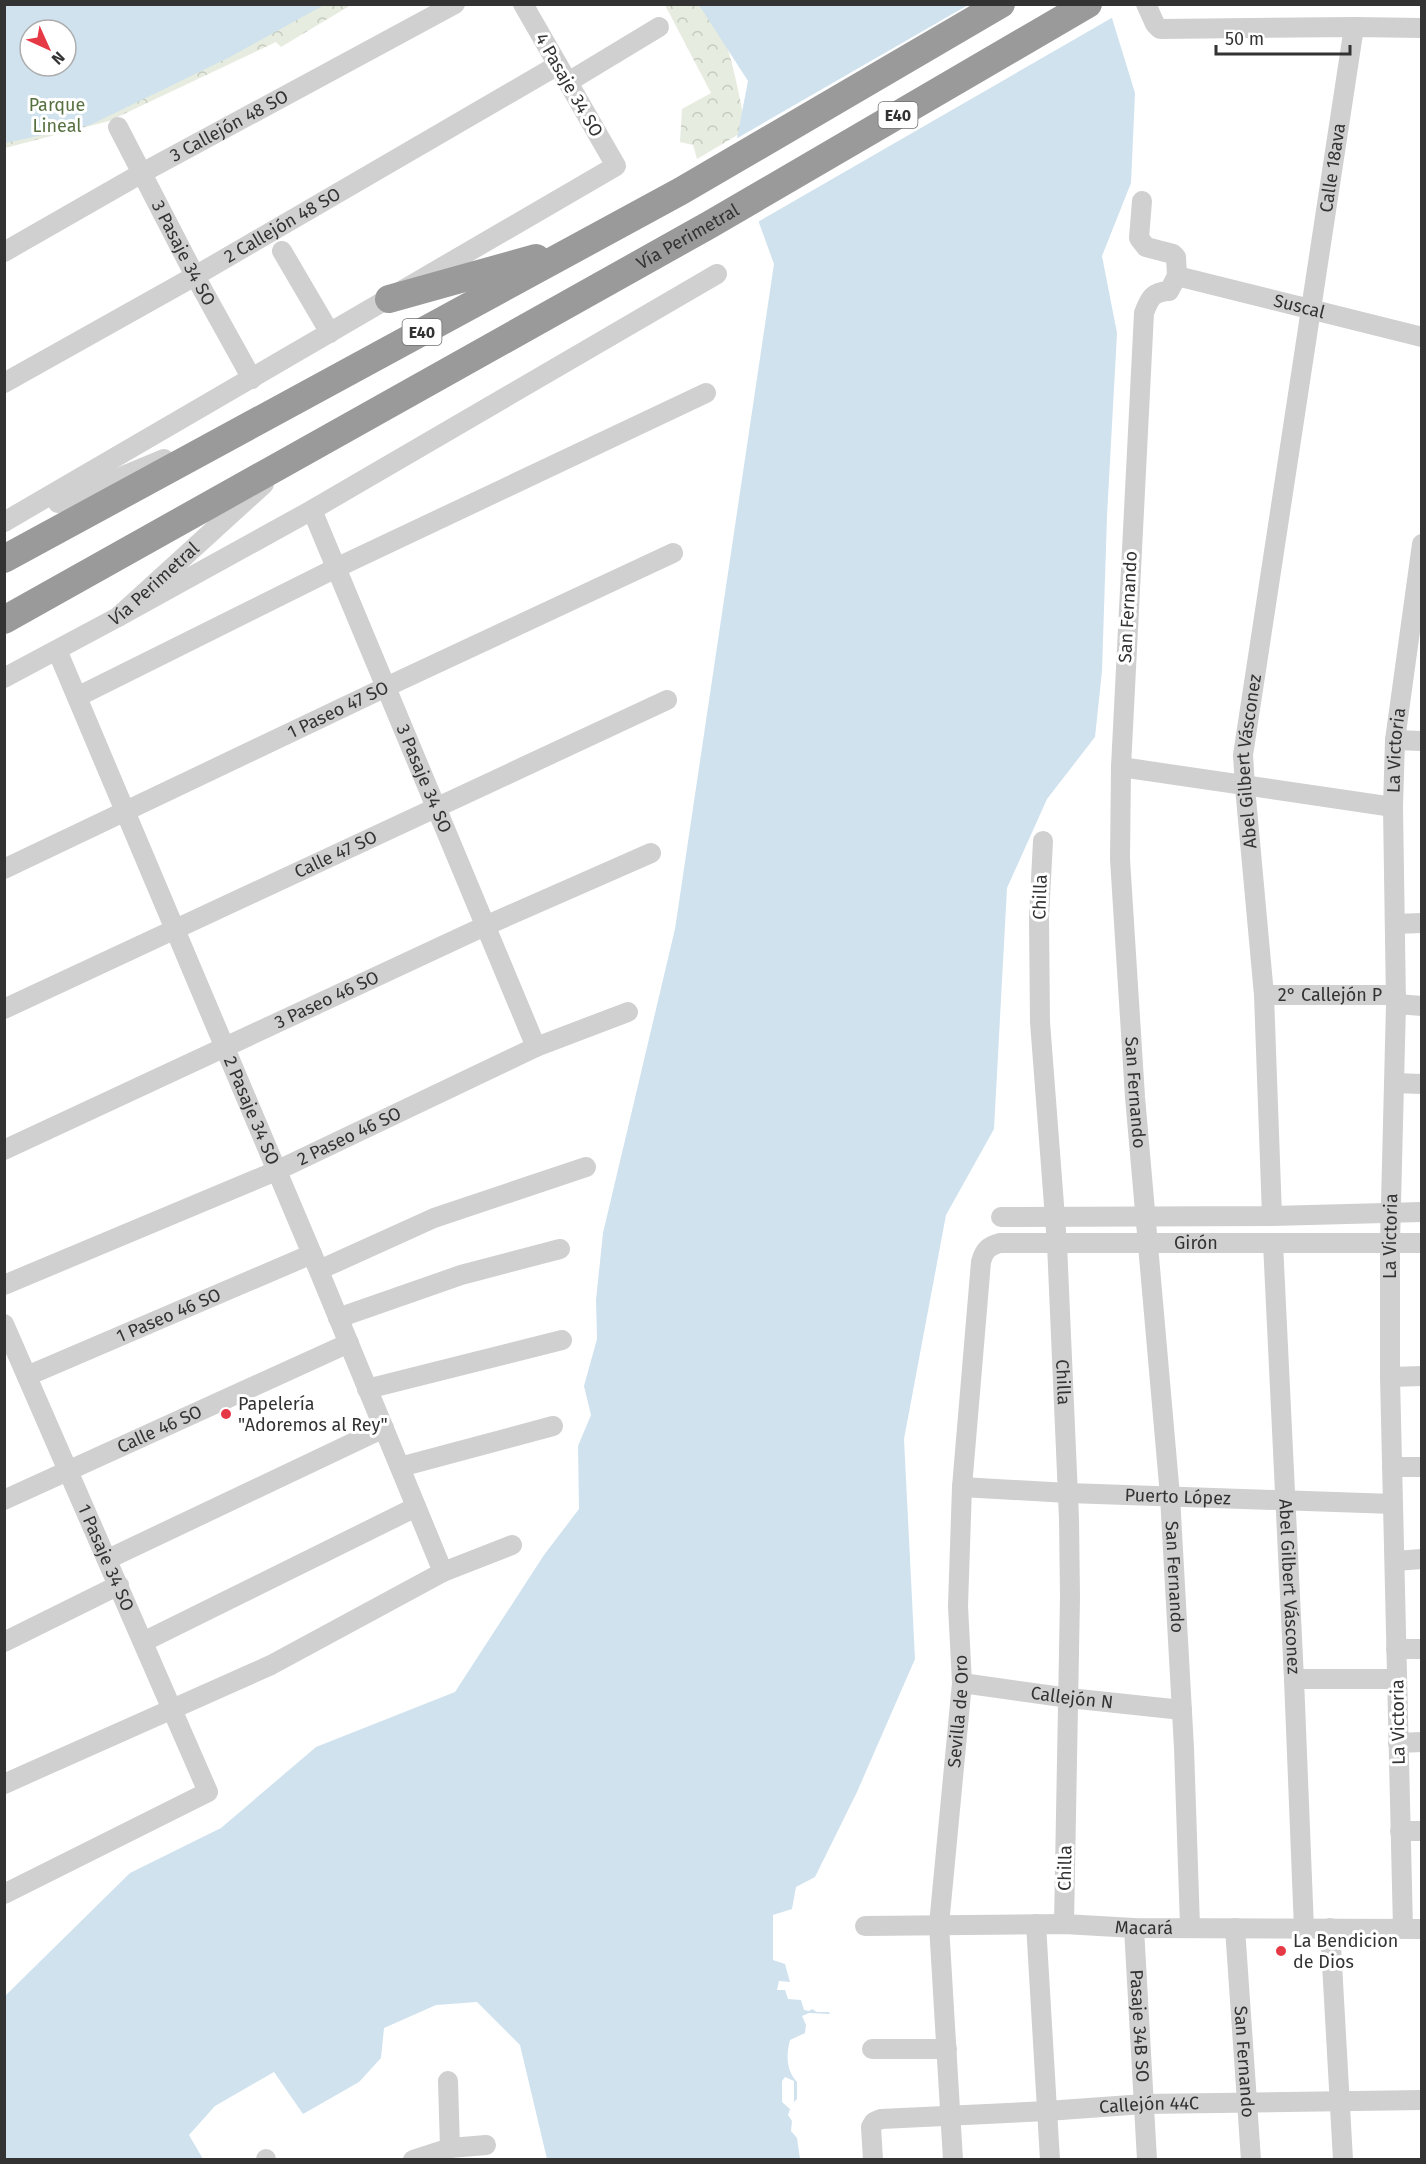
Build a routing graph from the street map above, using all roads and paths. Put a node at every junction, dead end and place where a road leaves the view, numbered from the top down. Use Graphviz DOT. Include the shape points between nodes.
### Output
graph roads {
  1 [pos="455,4"];
  2 [pos="523,4"];
  3 [pos="1001,4"];
  4 [pos="1088,4"];
  5 [pos="1146,4"];
  6 [pos="658,27"];
  7 [pos="1354,27"];
  8 [pos="1422,28"];
  9 [pos="563,73"];
  10 [pos="118,127"];
  11 [pos="142,173"];
  12 [pos="1142,201"];
  13 [pos="581,245"];
  14 [pos="282,251"];
  15 [pos="4,252"];
  16 [pos="717,274"];
  17 [pos="195,276"];
  18 [pos="1178,276"];
  19 [pos="389,298"];
  20 [pos="1311,309"];
  21 [pos="330,333"];
  22 [pos="1422,337"];
  23 [pos="252,379"];
  24 [pos="4,383"];
  25 [pos="706,393"];
  26 [pos="264,419"];
  27 [pos="286,463"];
  28 [pos="312,510"];
  29 [pos="4,524"];
  30 [pos="1422,544"];
  31 [pos="673,553"];
  32 [pos="4,559"];
  33 [pos="336,568"];
  34 [pos="1419,583"];
  35 [pos="118,617"];
  36 [pos="4,620"];
  37 [pos="57,650"];
  38 [pos="4,678"];
  39 [pos="386,687"];
  40 [pos="76,697"];
  41 [pos="667,700"];
  42 [pos="1395,740"];
  43 [pos="1422,741"];
  44 [pos="1120,767"];
  45 [pos="1245,787"];
  46 [pos="1393,807"];
  47 [pos="436,808"];
  48 [pos="125,812"];
  49 [pos="1043,842"];
  50 [pos="651,853"];
  51 [pos="4,869"];
  52 [pos="1422,923"];
  53 [pos="1395,924"];
  54 [pos="485,926"];
  55 [pos="175,929"];
  56 [pos="1264,995"];
  57 [pos="1396,999"];
  58 [pos="1422,1006"];
  59 [pos="4,1010"];
  60 [pos="628,1012"];
  61 [pos="224,1047"];
  62 [pos="536,1047"];
  63 [pos="1394,1083"];
  64 [pos="1422,1084"];
  65 [pos="4,1150"];
  66 [pos="586,1167"];
  67 [pos="276,1171"];
  68 [pos="1391,1212"];
  69 [pos="1422,1212"];
  70 [pos="1144,1215"];
  71 [pos="1272,1216"];
  72 [pos="1001,1217"];
  73 [pos="1054,1217"];
  74 [pos="1273,1243"];
  75 [pos="1390,1243"];
  76 [pos="1422,1243"];
  77 [pos="1057,1244"];
  78 [pos="1146,1244"];
  79 [pos="560,1249"];
  80 [pos="315,1262"];
  81 [pos="981,1262"];
  82 [pos="4,1285"];
  83 [pos="338,1318"];
  84 [pos="4,1324"];
  85 [pos="562,1340"];
  86 [pos="349,1343"];
  87 [pos="9,1347"];
  88 [pos="27,1376"];
  89 [pos="1422,1376"];
  90 [pos="1390,1377"];
  91 [pos="367,1389"];
  92 [pos="553,1426"];
  93 [pos="384,1428"];
  94 [pos="400,1467"];
  95 [pos="1392,1467"];
  96 [pos="1422,1467"];
  97 [pos="68,1470"];
  98 [pos="962,1487"];
  99 [pos="1068,1493"];
  100 [pos="1170,1496"];
  101 [pos="4,1500"];
  102 [pos="1284,1501"];
  103 [pos="1393,1504"];
  104 [pos="416,1507"];
  105 [pos="512,1545"];
  106 [pos="108,1559"];
  107 [pos="1422,1559"];
  108 [pos="1395,1561"];
  109 [pos="443,1572"];
  110 [pos="119,1586"];
  111 [pos="4,1642"];
  112 [pos="143,1642"];
  113 [pos="1422,1649"];
  114 [pos="1396,1650"];
  115 [pos="1294,1679"];
  116 [pos="1396,1679"];
  117 [pos="962,1683"];
  118 [pos="1068,1698"];
  119 [pos="172,1709"];
  120 [pos="1182,1710"];
  121 [pos="1422,1742"];
  122 [pos="1398,1743"];
  123 [pos="4,1784"];
  124 [pos="1400,1831"];
  125 [pos="1422,1831"];
  126 [pos="4,1894"];
  127 [pos="1036,1924"];
  128 [pos="1064,1924"];
  129 [pos="939,1925"];
  130 [pos="865,1926"];
  131 [pos="1190,1926"];
  132 [pos="1134,1928"];
  133 [pos="1235,1928"];
  134 [pos="1330,1928"];
  135 [pos="1304,1929"];
  136 [pos="1412,1929"];
  137 [pos="872,2049"];
  138 [pos="947,2049"];
  139 [pos="448,2081"];
  140 [pos="1422,2100"];
  141 [pos="1248,2101"];
  142 [pos="1339,2102"];
  143 [pos="1144,2104"];
  144 [pos="1047,2111"];
  145 [pos="950,2115"];
  146 [pos="486,2145"];
  147 [pos="450,2148"];
  148 [pos="412,2160"];
  149 [pos="873,2160"];
  150 [pos="953,2160"];
  151 [pos="1050,2160"];
  152 [pos="1147,2160"];
  153 [pos="1251,2160"];
  154 [pos="1343,2160"];
  1 -- 11 [label="street, 3 Callejón 48 SO"];
  2 -- 9 [label="street, 4 Pasaje 34 SO"];
  3 -- 13 [label="highway, E40"];
  4 -- 27 [label="highway, Vía Perimetral / E40" via="709,225"];
  5 -- 7 [label="street" via="1160,29"];
  6 -- 9 [label="street, 2 Callejón 48 SO"];
  7 -- 8 [label="street"];
  7 -- 20 [label="street, Calle 18ava"];
  9 -- 17 [label="street, 2 Callejón 48 SO"];
  9 -- 19 [label="street, 4 Pasaje 34 SO" via="616,166"];
  10 -- 11 [label="street, 3 Pasaje 34 SO"];
  11 -- 15 [label="street, 3 Callejón 48 SO"];
  11 -- 17 [label="street, 3 Pasaje 34 SO"];
  12 -- 18 [label="street" via="1139,238 1146,247 1170,251 1176,257"];
  13 -- 19 [label="highway"];
  13 -- 26 [label="highway, E40"];
  14 -- 21 [label="street"];
  16 -- 28 [label="street"];
  17 -- 23 [label="street, 3 Pasaje 34 SO"];
  17 -- 24 [label="street, 2 Callejón 48 SO"];
  18 -- 20 [label="street, Suscal"];
  18 -- 44 [label="street, San Fernando" via="1169,291 1152,295 1144,313"];
  19 -- 21 [label="street"];
  20 -- 22 [label="street, Suscal"];
  20 -- 45 [label="street, Abel Gilbert Vásconez" via="1244,755"];
  21 -- 23 [label="street"];
  23 -- 29 [label="street"];
  25 -- 33 [label="street"];
  26 -- 29 [label="street, E40"];
  26 -- 32 [label="highway, E40"];
  27 -- 35 [label="street, Vía Perimetral / E40"];
  27 -- 36 [label="highway, Vía Perimetral / E40"];
  28 -- 33 [label="street, 3 Pasaje 34 SO"];
  28 -- 35 [label="street"];
  30 -- 34 [label="street, La Victoria"];
  31 -- 39 [label="street, 1 Paseo 47 SO"];
  33 -- 39 [label="street, 3 Pasaje 34 SO"];
  33 -- 40 [label="street"];
  34 -- 42 [label="street, La Victoria"];
  35 -- 37 [label="street, Vía Perimetral / E40"];
  37 -- 38 [label="street, Vía Perimetral / E40"];
  37 -- 40 [label="street, 2 Pasaje 34 SO"];
  39 -- 47 [label="street, 3 Pasaje 34 SO"];
  39 -- 48 [label="street, 1 Paseo 47 SO"];
  40 -- 48 [label="street, 2 Pasaje 34 SO"];
  41 -- 47 [label="street, Calle 47 SO"];
  42 -- 43 [label="street"];
  42 -- 46 [label="street, La Victoria"];
  44 -- 45 [label="street"];
  44 -- 70 [label="street, San Fernando" via="1122,899"];
  45 -- 46 [label="street"];
  45 -- 56 [label="street, Abel Gilbert Vásconez"];
  46 -- 53 [label="street, La Victoria"];
  47 -- 54 [label="street, 3 Pasaje 34 SO"];
  47 -- 55 [label="street, Calle 47 SO"];
  48 -- 51 [label="street, 1 Paseo 47 SO"];
  48 -- 55 [label="street, 2 Pasaje 34 SO"];
  49 -- 73 [label="street, Chilla" via="1038,917 1040,1022"];
  50 -- 54 [label="street, 3 Paseo 46 SO"];
  52 -- 53 [label="street"];
  53 -- 57 [label="street, La Victoria"];
  54 -- 61 [label="street, 3 Paseo 46 SO"];
  54 -- 62 [label="street, 3 Pasaje 34 SO"];
  55 -- 59 [label="street, Calle 47 SO"];
  55 -- 61 [label="street, 2 Pasaje 34 SO"];
  56 -- 57 [label="street, 2° Callejón P"];
  56 -- 71 [label="street, Abel Gilbert Vásconez"];
  57 -- 58 [label="street, 2° Callejón P"];
  57 -- 63 [label="street, La Victoria"];
  60 -- 62 [label="street, 2 Paseo 46 SO"];
  61 -- 65 [label="street, 3 Paseo 46 SO"];
  61 -- 67 [label="street, 2 Pasaje 34 SO"];
  62 -- 67 [label="street, 2 Paseo 46 SO"];
  63 -- 64 [label="street"];
  63 -- 68 [label="street, La Victoria"];
  66 -- 80 [label="street, 1 Paseo 46 SO"];
  67 -- 80 [label="street, 2 Pasaje 34 SO"];
  67 -- 82 [label="street, 2 Paseo 46 SO"];
  68 -- 69 [label="street, Girón"];
  68 -- 71 [label="street, Girón"];
  68 -- 75 [label="street, La Victoria"];
  70 -- 71 [label="street, Girón"];
  70 -- 73 [label="street, Girón"];
  70 -- 78 [label="street, San Fernando"];
  72 -- 73 [label="street, Girón"];
  73 -- 77 [label="street, Chilla"];
  74 -- 75 [label="street, Girón"];
  74 -- 78 [label="street, Girón"];
  74 -- 102 [label="street, Abel Gilbert Vásconez"];
  75 -- 76 [label="street, Girón"];
  75 -- 90 [label="street, La Victoria"];
  77 -- 78 [label="street, Girón"];
  77 -- 81 [label="street, Girón" via="1000,1243 983,1254"];
  77 -- 99 [label="street, Chilla"];
  78 -- 100 [label="street, San Fernando"];
  79 -- 83 [label="street" via="461,1275"];
  80 -- 83 [label="street, 2 Pasaje 34 SO"];
  80 -- 88 [label="street, 1 Paseo 46 SO"];
  81 -- 98 [label="street, Sevilla de Oro"];
  83 -- 86 [label="street, 2 Pasaje 34 SO"];
  84 -- 87 [label="street, 1 Pasaje 34 SO"];
  85 -- 91 [label="street"];
  86 -- 91 [label="street, 2 Pasaje 34 SO"];
  86 -- 97 [label="street, Calle 46 SO"];
  87 -- 88 [label="street, 1 Pasaje 34 SO"];
  88 -- 97 [label="street, 1 Pasaje 34 SO"];
  89 -- 90 [label="street"];
  90 -- 95 [label="street, La Victoria"];
  91 -- 93 [label="street, 2 Pasaje 34 SO"];
  92 -- 94 [label="street"];
  93 -- 94 [label="street, 2 Pasaje 34 SO"];
  93 -- 106 [label="street"];
  94 -- 104 [label="street, 2 Pasaje 34 SO"];
  95 -- 96 [label="street"];
  95 -- 103 [label="street, La Victoria"];
  97 -- 101 [label="street, Calle 46 SO"];
  97 -- 106 [label="street, 1 Pasaje 34 SO"];
  98 -- 99 [label="street, Puerto López"];
  98 -- 117 [label="street, Sevilla de Oro" via="958,1605"];
  99 -- 100 [label="street, Puerto López"];
  99 -- 118 [label="street, Chilla"];
  100 -- 102 [label="street, Puerto López"];
  100 -- 120 [label="street, San Fernando"];
  102 -- 103 [label="street, Puerto López"];
  102 -- 115 [label="street, Abel Gilbert Vásconez"];
  103 -- 108 [label="street, La Victoria"];
  104 -- 109 [label="street, 2 Pasaje 34 SO"];
  104 -- 112 [label="street"];
  105 -- 109 [label="street"];
  106 -- 110 [label="street, 1 Pasaje 34 SO"];
  107 -- 108 [label="street"];
  108 -- 114 [label="street, La Victoria"];
  109 -- 119 [label="street" via="272,1665"];
  110 -- 111 [label="street"];
  110 -- 112 [label="street, 1 Pasaje 34 SO"];
  112 -- 119 [label="street, 1 Pasaje 34 SO"];
  113 -- 114 [label="street"];
  114 -- 116 [label="street, La Victoria"];
  115 -- 116 [label="street"];
  115 -- 135 [label="street, Abel Gilbert Vásconez"];
  116 -- 122 [label="street, La Victoria"];
  117 -- 118 [label="street, Callejón N"];
  117 -- 129 [label="street, Sevilla de Oro"];
  118 -- 120 [label="street, Callejón N"];
  118 -- 128 [label="street, Chilla"];
  119 -- 123 [label="street"];
  119 -- 126 [label="street, 1 Pasaje 34 SO" via="208,1792"];
  120 -- 131 [label="street, San Fernando"];
  121 -- 122 [label="street"];
  122 -- 124 [label="street, La Victoria"];
  124 -- 125 [label="street"];
  124 -- 136 [label="street, La Victoria"];
  127 -- 128 [label="street, Macará"];
  127 -- 129 [label="street, Macará"];
  127 -- 144 [label="street"];
  128 -- 132 [label="street, Macará"];
  129 -- 130 [label="street, Macará"];
  129 -- 138 [label="street, Sevilla de Oro"];
  131 -- 132 [label="street, Macará"];
  131 -- 133 [label="street, Macará"];
  132 -- 143 [label="street, Pasaje 34B SO"];
  133 -- 135 [label="street, Macará"];
  133 -- 141 [label="street, San Fernando"];
  134 -- 135 [label="street, Macará"];
  134 -- 136 [label="street, Macará"];
  134 -- 142 [label="street"];
  137 -- 138 [label="street"];
  138 -- 145 [label="street, Sevilla de Oro"];
  139 -- 147 [label="street"];
  140 -- 142 [label="street, Callejón 44C"];
  141 -- 142 [label="street, Callejón 44C"];
  141 -- 143 [label="street, Callejón 44C"];
  141 -- 153 [label="street, San Fernando"];
  142 -- 154 [label="street"];
  143 -- 144 [label="street, Callejón 44C"];
  143 -- 152 [label="street, Pasaje 34B SO"];
  144 -- 145 [label="street, Callejón 44C"];
  144 -- 151 [label="street"];
  145 -- 149 [label="street, Callejón 44C" via="877,2119 871,2127"];
  145 -- 150 [label="street, Sevilla de Oro"];
  146 -- 147 [label="street"];
  147 -- 148 [label="street"];
}
